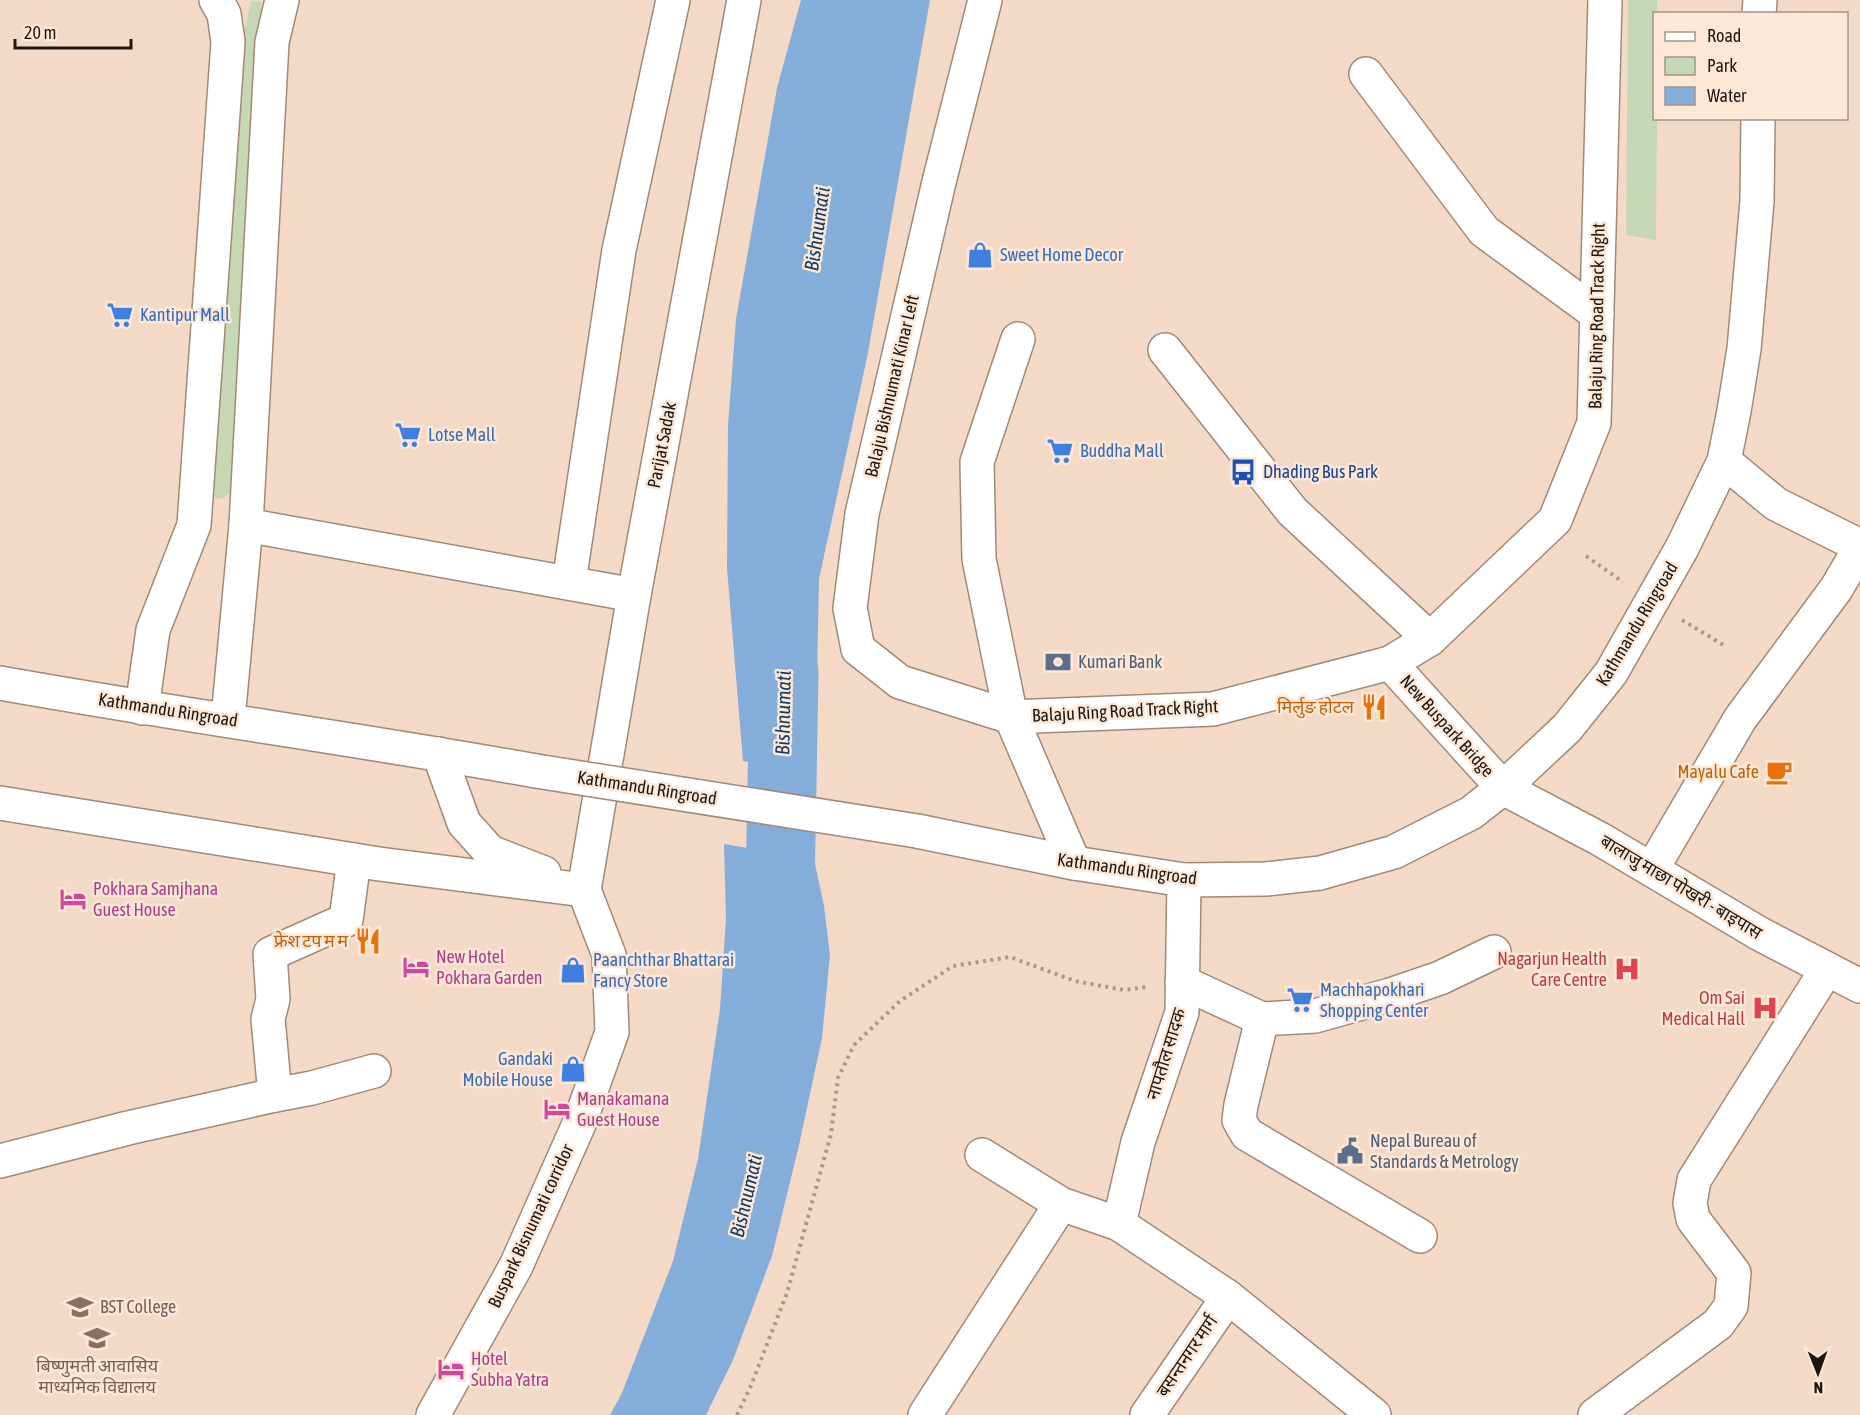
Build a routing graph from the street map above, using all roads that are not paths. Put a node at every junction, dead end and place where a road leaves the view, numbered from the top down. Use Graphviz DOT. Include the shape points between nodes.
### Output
graph roads {
  1 [pos="216,0"];
  2 [pos="282,0"];
  3 [pos="673,0"];
  4 [pos="985,0"];
  5 [pos="1605,0"];
  6 [pos="734,2"];
  7 [pos="1366,74"];
  8 [pos="1758,120"];
  9 [pos="1597,314"];
  10 [pos="1018,339"];
  11 [pos="1165,350"];
  12 [pos="1724,461"];
  13 [pos="246,525"];
  14 [pos="1860,547"];
  15 [pos="569,582"];
  16 [pos="634,595"];
  17 [pos="1430,639"];
  18 [pos="1390,663"];
  19 [pos="0,682"];
  20 [pos="973,705"];
  21 [pos="142,708"];
  22 [pos="1011,717"];
  23 [pos="228,719"];
  24 [pos="440,754"];
  25 [pos="1503,788"];
  26 [pos="0,803"];
  27 [pos="354,860"];
  28 [pos="1074,863"];
  29 [pos="1652,869"];
  30 [pos="1184,880"];
  31 [pos="584,890"];
  32 [pos="1494,952"];
  33 [pos="1827,969"];
  34 [pos="1182,982"];
  35 [pos="1860,986"];
  36 [pos="1262,1019"];
  37 [pos="374,1071"];
  38 [pos="274,1095"];
  39 [pos="982,1155"];
  40 [pos="0,1161"];
  41 [pos="1061,1204"];
  42 [pos="1119,1224"];
  43 [pos="1420,1236"];
  44 [pos="1228,1297"];
  45 [pos="433,1415"];
  46 [pos="926,1415"];
  47 [pos="1147,1415"];
  48 [pos="1374,1415"];
  49 [pos="1594,1415"];
  1 -- 21 [label="main road" via="224,14 228,42 194,525 153,630"];
  2 -- 13 [label="main road" via="272,42"];
  3 -- 15 [label="main road" via="619,250"];
  4 -- 20 [label="main road, Balaju Bishnumati Kinar Left" via="862,514 850,608 858,649 900,682"];
  5 -- 9 [label="main road, Balaju Ring Road Track Right"];
  6 -- 16 [label="main road, Parijat Sadak"];
  7 -- 9 [label="main road" via="1484,231"];
  8 -- 12 [label="main road, Kathmandu Ringroad" via="1757,201 1744,349"];
  9 -- 17 [label="main road, Balaju Ring Road Track Right" via="1594,423 1555,520"];
  10 -- 22 [label="main road" via="977,462 979,559"];
  11 -- 17 [label="main road" via="1292,511"];
  12 -- 14 [label="main road" via="1776,504"];
  12 -- 25 [label="main road, Kathmandu Ringroad" via="1682,548 1611,673 1568,728"];
  13 -- 15 [label="main road"];
  13 -- 23 [label="main road"];
  14 -- 29 [label="main road" via="1836,589 1740,719"];
  15 -- 16 [label="main road"];
  16 -- 31 [label="main road, Parijat Sadak"];
  17 -- 18 [label="main road, Balaju Ring Road Track Right"];
  18 -- 22 [label="main road, Balaju Ring Road Track Right" via="1214,709"];
  18 -- 25 [label="main road, New Buspark Bridge"];
  19 -- 21 [label="main road, Kathmandu Ringroad"];
  20 -- 22 [label="main road, Balaju Ring Road Track Right"];
  21 -- 23 [label="main road, Kathmandu Ringroad"];
  22 -- 28 [label="main road"];
  23 -- 24 [label="main road, Kathmandu Ringroad"];
  24 -- 28 [label="main road, Kathmandu Ringroad, bridge" via="917,831"];
  24 -- 31 [label="main road" via="464,823 490,852"];
  25 -- 29 [label="main road, बालाजु माछा पोखरी - बाइपास"];
  25 -- 30 [label="main road, Kathmandu Ringroad" via="1471,813 1394,852 1362,862 1320,873 1266,879"];
  26 -- 27 [label="main road"];
  27 -- 31 [label="main road"];
  27 -- 38 [label="main road" via="346,920 270,954 273,999 267,1019"];
  28 -- 30 [label="main road, Kathmandu Ringroad"];
  29 -- 33 [label="main road, बालाजु माछा पोखरी - बाइपास"];
  30 -- 34 [label="main road, नापतौल सादक"];
  31 -- 45 [label="main road, Buspark Bisnumati corridor" via="609,955 612,1032 579,1124 516,1266"];
  32 -- 36 [label="main road" via="1440,978 1358,1004 1315,1016"];
  33 -- 35 [label="main road, बालाजु माछा पोखरी - बाइपास"];
  33 -- 49 [label="main road" via="1694,1180 1690,1203 1693,1219 1734,1273 1731,1306 1718,1324"];
  34 -- 36 [label="main road"];
  34 -- 42 [label="main road, नापतौल सादक" via="1182,1012 1138,1142"];
  36 -- 43 [label="main road" via="1239,1120 1247,1134"];
  37 -- 38 [label="main road" via="312,1089"];
  38 -- 40 [label="main road"];
  39 -- 41 [label="main road"];
  41 -- 42 [label="main road"];
  41 -- 46 [label="main road"];
  42 -- 44 [label="main road"];
  44 -- 47 [label="main road, बसन्तनगर मार्ग"];
  44 -- 48 [label="main road"];
}
